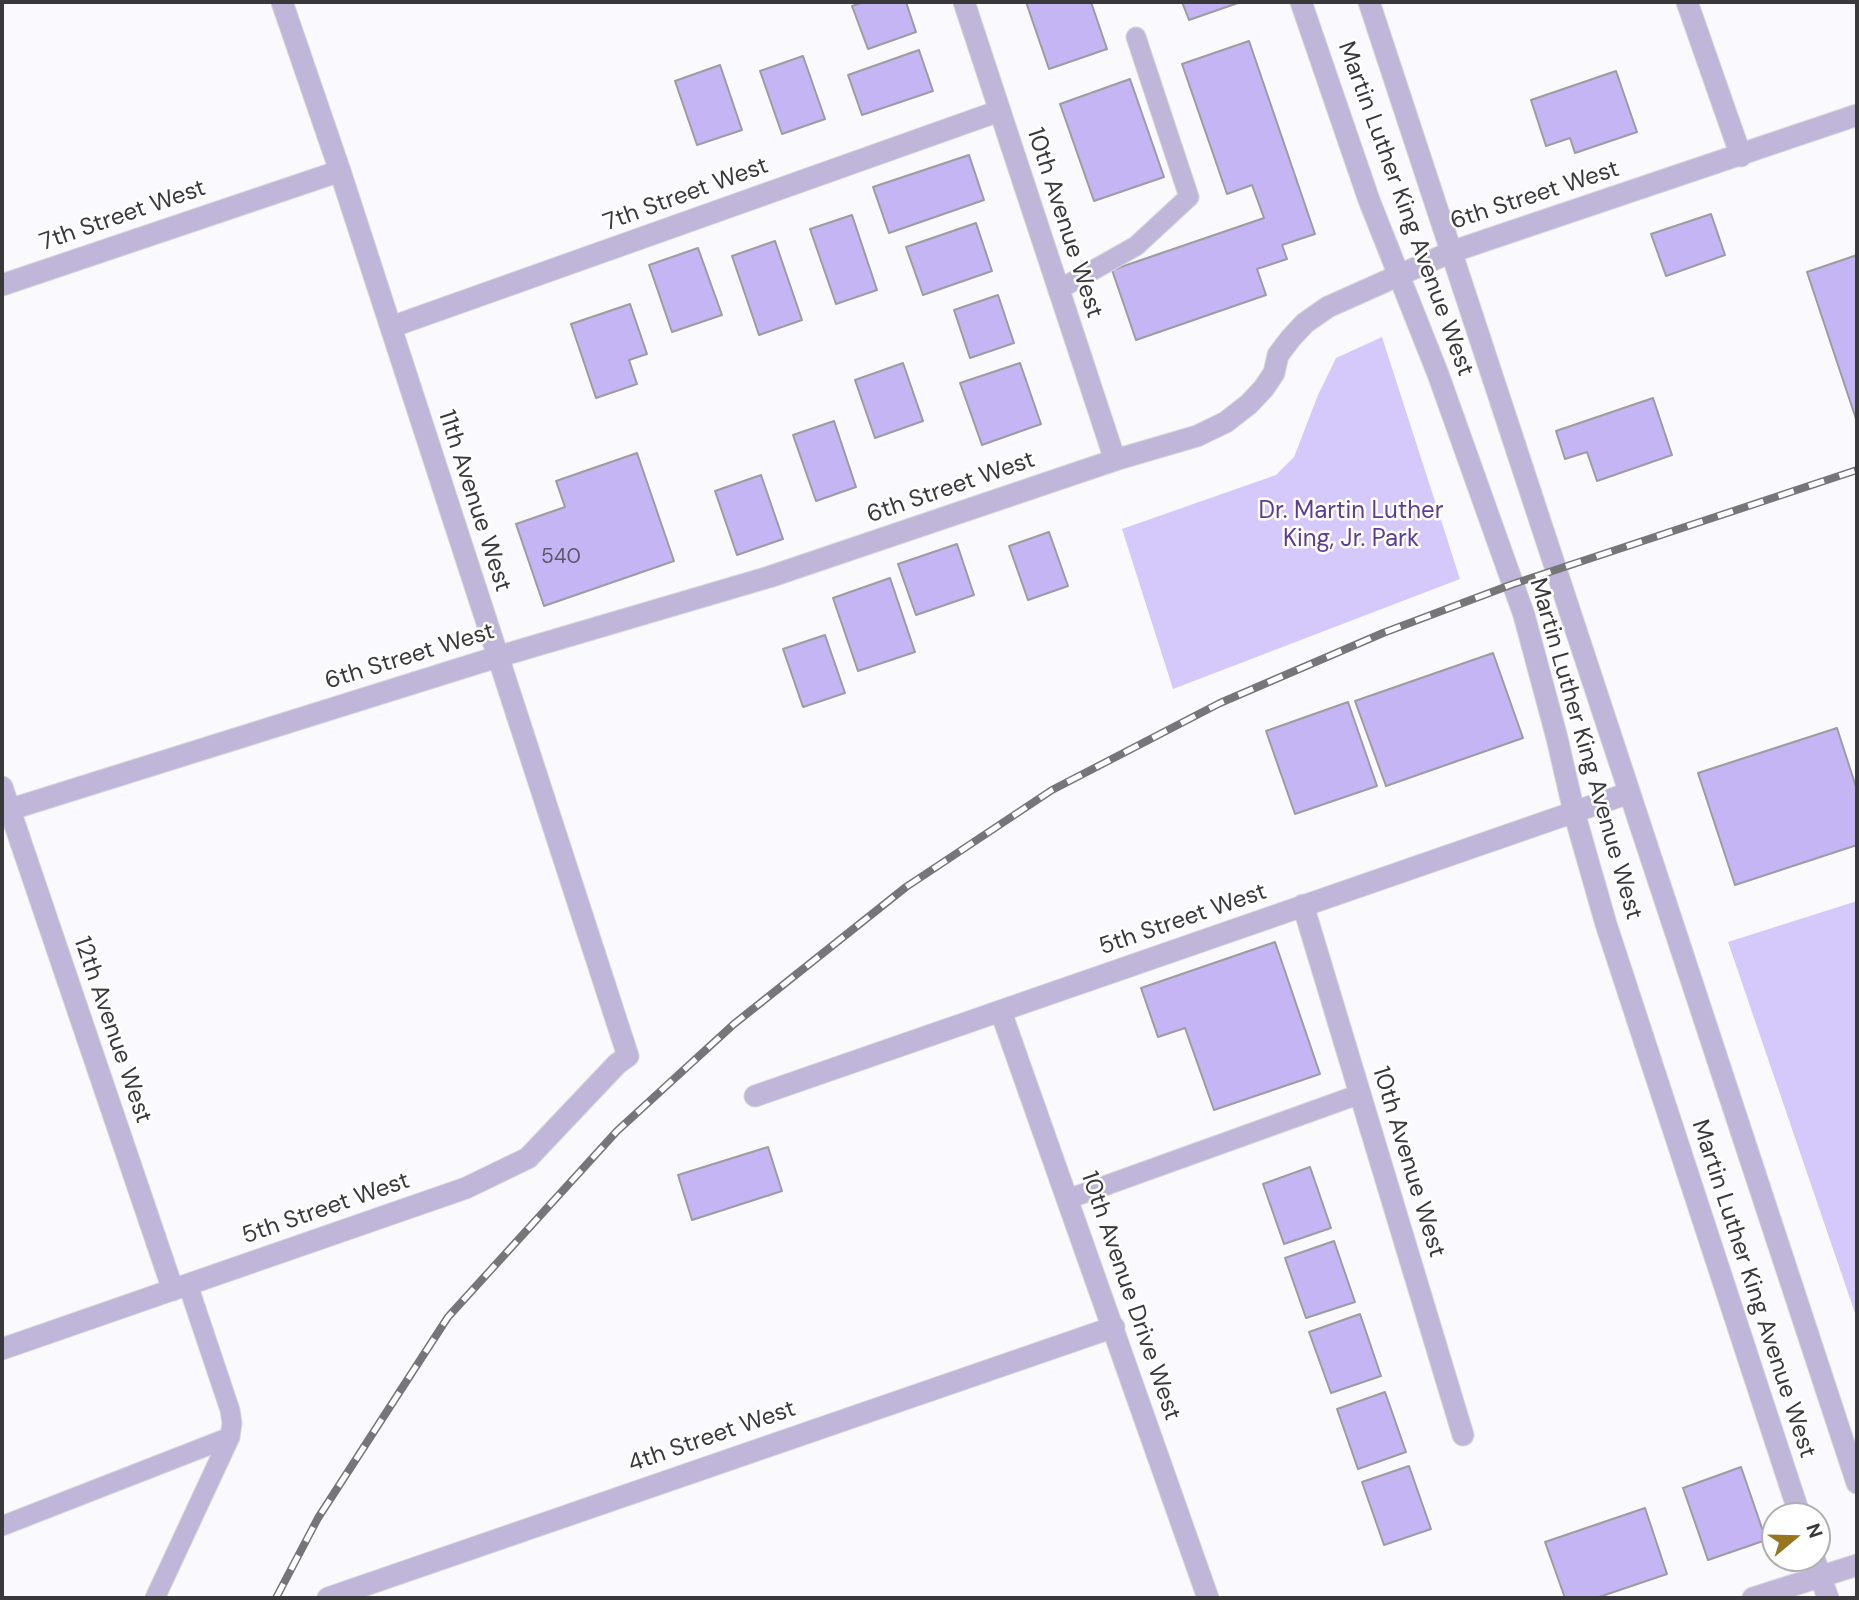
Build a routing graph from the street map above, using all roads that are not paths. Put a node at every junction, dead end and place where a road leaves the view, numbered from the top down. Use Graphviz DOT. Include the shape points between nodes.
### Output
graph roads {
  1 [pos="282,2"];
  2 [pos="964,2"];
  3 [pos="1301,2"];
  4 [pos="1369,2"];
  5 [pos="1686,2"];
  6 [pos="1136,37"];
  7 [pos="999,111"];
  8 [pos="1857,115"];
  9 [pos="1741,156"];
  10 [pos="340,171"];
  11 [pos="1451,252"];
  12 [pos="1398,274"];
  13 [pos="2,285"];
  14 [pos="1058,290"];
  15 [pos="391,327"];
  16 [pos="1115,460"];
  17 [pos="497,657"];
  18 [pos="2,787"];
  19 [pos="1629,793"];
  20 [pos="6,811"];
  21 [pos="1574,812"];
  22 [pos="1303,905"];
  23 [pos="1001,1012"];
  24 [pos="628,1056"];
  25 [pos="1360,1094"];
  26 [pos="755,1096"];
  27 [pos="1068,1199"];
  28 [pos="180,1287"];
  29 [pos="1114,1327"];
  30 [pos="2,1349"];
  31 [pos="1463,1435"];
  32 [pos="230,1437"];
  33 [pos="1857,1483"];
  34 [pos="1796,1502"];
  35 [pos="2,1526"];
  36 [pos="1857,1564"];
  37 [pos="1831,1566"];
  38 [pos="1807,1572"];
  39 [pos="1819,1572"];
  40 [pos="155,1598"];
  41 [pos="328,1598"];
  42 [pos="1208,1598"];
  43 [pos="1753,1598"];
  44 [pos="1828,1598"];
  1 -- 10 [label="street, 11th Avenue West"];
  2 -- 7 [label="street, 10th Avenue West"];
  3 -- 12 [label="street, Martin Luther King Avenue West"];
  4 -- 11 [label="street, Martin Luther King Avenue West"];
  5 -- 9 [label="street"];
  6 -- 14 [label="lane" via="1189,197 1136,246"];
  7 -- 14 [label="street, 10th Avenue West"];
  7 -- 15 [label="street, 7th Street West"];
  8 -- 9 [label="street, 6th Street West"];
  9 -- 11 [label="street, 6th Street West"];
  10 -- 13 [label="street, 7th Street West"];
  10 -- 15 [label="street, 11th Avenue West"];
  11 -- 12 [label="street, 6th Street West"];
  11 -- 19 [label="street, Martin Luther King Avenue West"];
  12 -- 16 [label="street, 6th Street West" via="1328,307 1306,323 1278,355 1274,373 1264,387 1226,422 1197,436"];
  12 -- 21 [label="street, Martin Luther King Avenue West" via="1524,615"];
  14 -- 16 [label="street, 10th Avenue West"];
  15 -- 17 [label="street, 11th Avenue West"];
  16 -- 17 [label="street, 6th Street West" via="769,577"];
  17 -- 20 [label="street, 6th Street West"];
  17 -- 24 [label="street, 11th Avenue West"];
  18 -- 20 [label="street, 12th Avenue West"];
  19 -- 21 [label="street, 5th Street West"];
  19 -- 33 [label="street, Martin Luther King Avenue West"];
  20 -- 28 [label="street, 12th Avenue West"];
  21 -- 22 [label="street, 5th Street West"];
  21 -- 34 [label="street, Martin Luther King Avenue West" via="1609,935"];
  22 -- 23 [label="street, 5th Street West"];
  22 -- 25 [label="street, 10th Avenue West"];
  23 -- 26 [label="street, 5th Street West"];
  23 -- 27 [label="street, 10th Avenue Drive West"];
  24 -- 28 [label="street, 5th Street West" via="528,1158 467,1188"];
  25 -- 27 [label="lane"];
  25 -- 31 [label="street, 10th Avenue West"];
  27 -- 29 [label="street, 10th Avenue Drive West"];
  28 -- 30 [label="street, 5th Street West"];
  28 -- 32 [label="lane" via="230,1410"];
  29 -- 41 [label="street, 4th Street West"];
  29 -- 42 [label="street, 10th Avenue Drive West"];
  32 -- 35 [label="lane"];
  32 -- 40 [label="lane"];
  36 -- 37 [label="street"];
  38 -- 43 [label="street"];
  39 -- 44 [label="street"];
}
